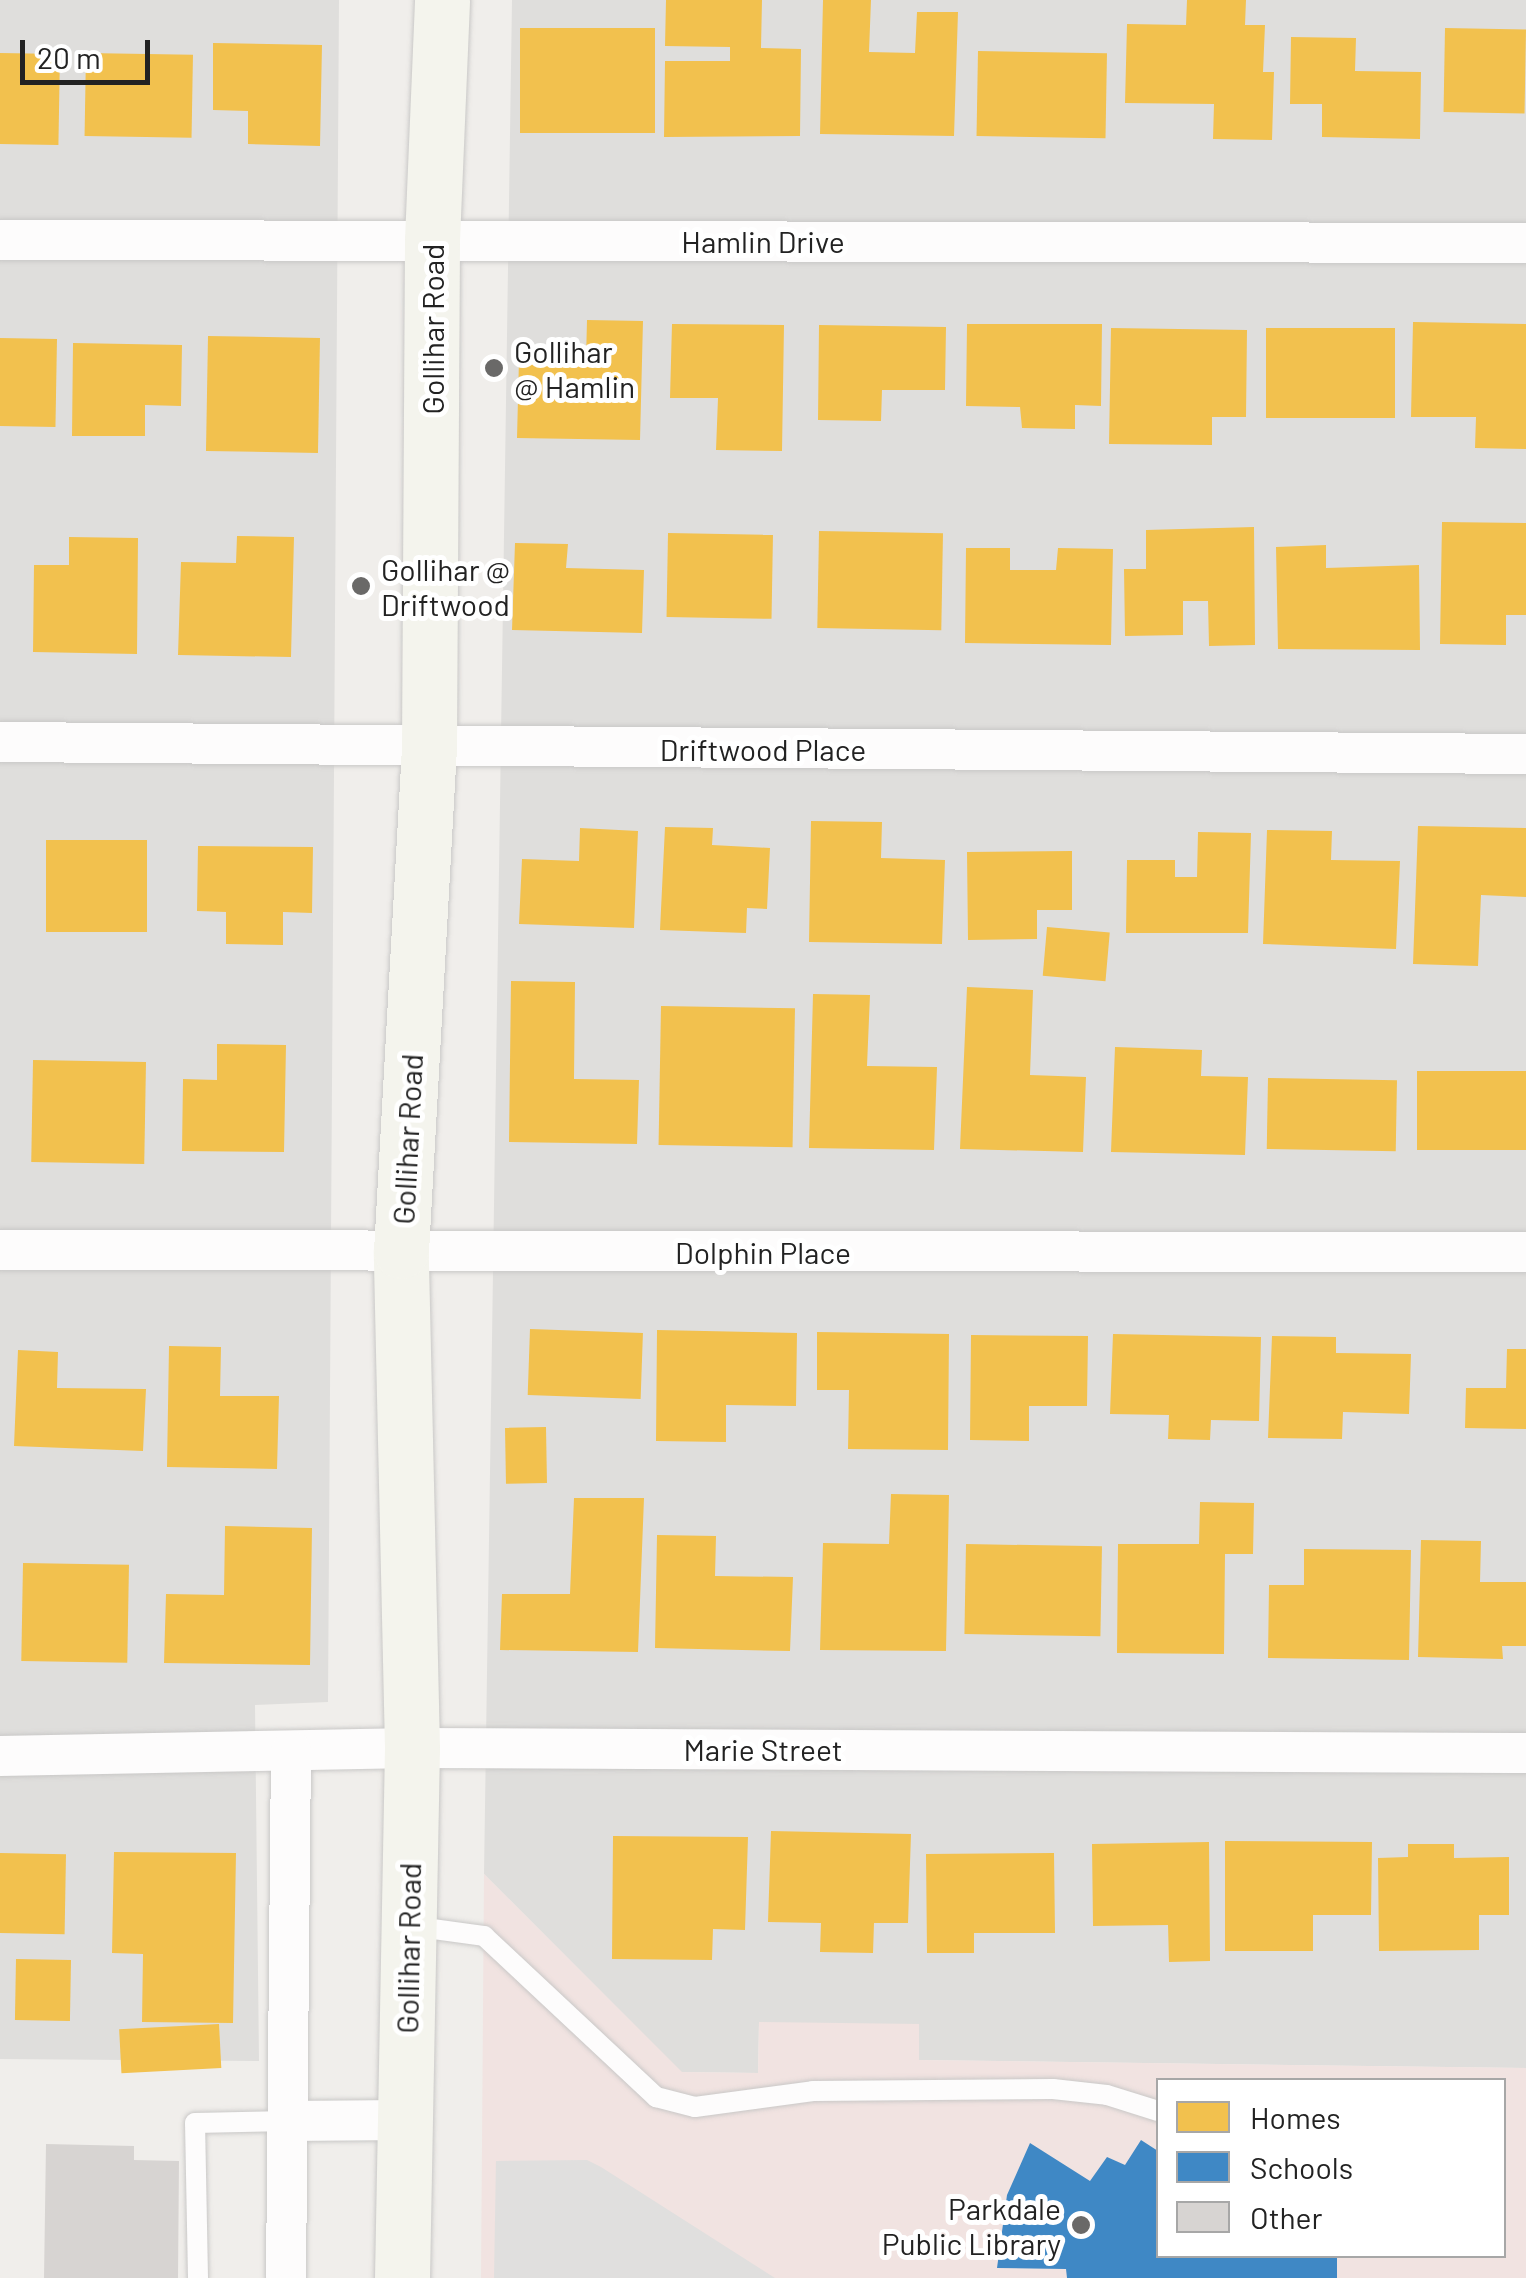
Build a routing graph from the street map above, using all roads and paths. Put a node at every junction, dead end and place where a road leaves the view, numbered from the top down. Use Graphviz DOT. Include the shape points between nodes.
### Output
graph roads {
  1 [pos="442,0"];
  2 [pos="0,240"];
  3 [pos="432,240"];
  4 [pos="1526,243"];
  5 [pos="0,742"];
  6 [pos="429,747"];
  7 [pos="1526,754"];
  8 [pos="0,1250"];
  9 [pos="401,1252"];
  10 [pos="1526,1252"];
  11 [pos="412,1748"];
  12 [pos="291,1750"];
  13 [pos="1526,1753"];
  14 [pos="0,1756"];
  15 [pos="408,1925"];
  16 [pos="1156,2110"];
  17 [pos="405,2120"];
  18 [pos="288,2121"];
  19 [pos="198,2278"];
  20 [pos="286,2278"];
  21 [pos="402,2278"];
  1 -- 3 [label="main road, Gollihar Road"];
  2 -- 3 [label="street, Hamlin Drive"];
  3 -- 4 [label="street, Hamlin Drive"];
  3 -- 6 [label="main road, Gollihar Road"];
  5 -- 6 [label="street, Driftwood Place"];
  6 -- 7 [label="street, Driftwood Place"];
  6 -- 9 [label="main road, Gollihar Road"];
  8 -- 9 [label="street, Dolphin Place"];
  9 -- 10 [label="street, Dolphin Place"];
  9 -- 11 [label="main road, Gollihar Road"];
  11 -- 12 [label="street, Marie Street"];
  11 -- 13 [label="street, Marie Street"];
  11 -- 15 [label="main road, Gollihar Road"];
  12 -- 14 [label="street, Marie Street"];
  12 -- 18 [label="street"];
  15 -- 16 [label="lane" via="484,1936 656,2097 695,2107 813,2091 1053,2089 1107,2094"];
  15 -- 17 [label="main road, Gollihar Road"];
  17 -- 18 [label="street"];
  17 -- 21 [label="main road, Gollihar Road"];
  18 -- 19 [label="lane" via="196,2123"];
  18 -- 20 [label="street"];
}
